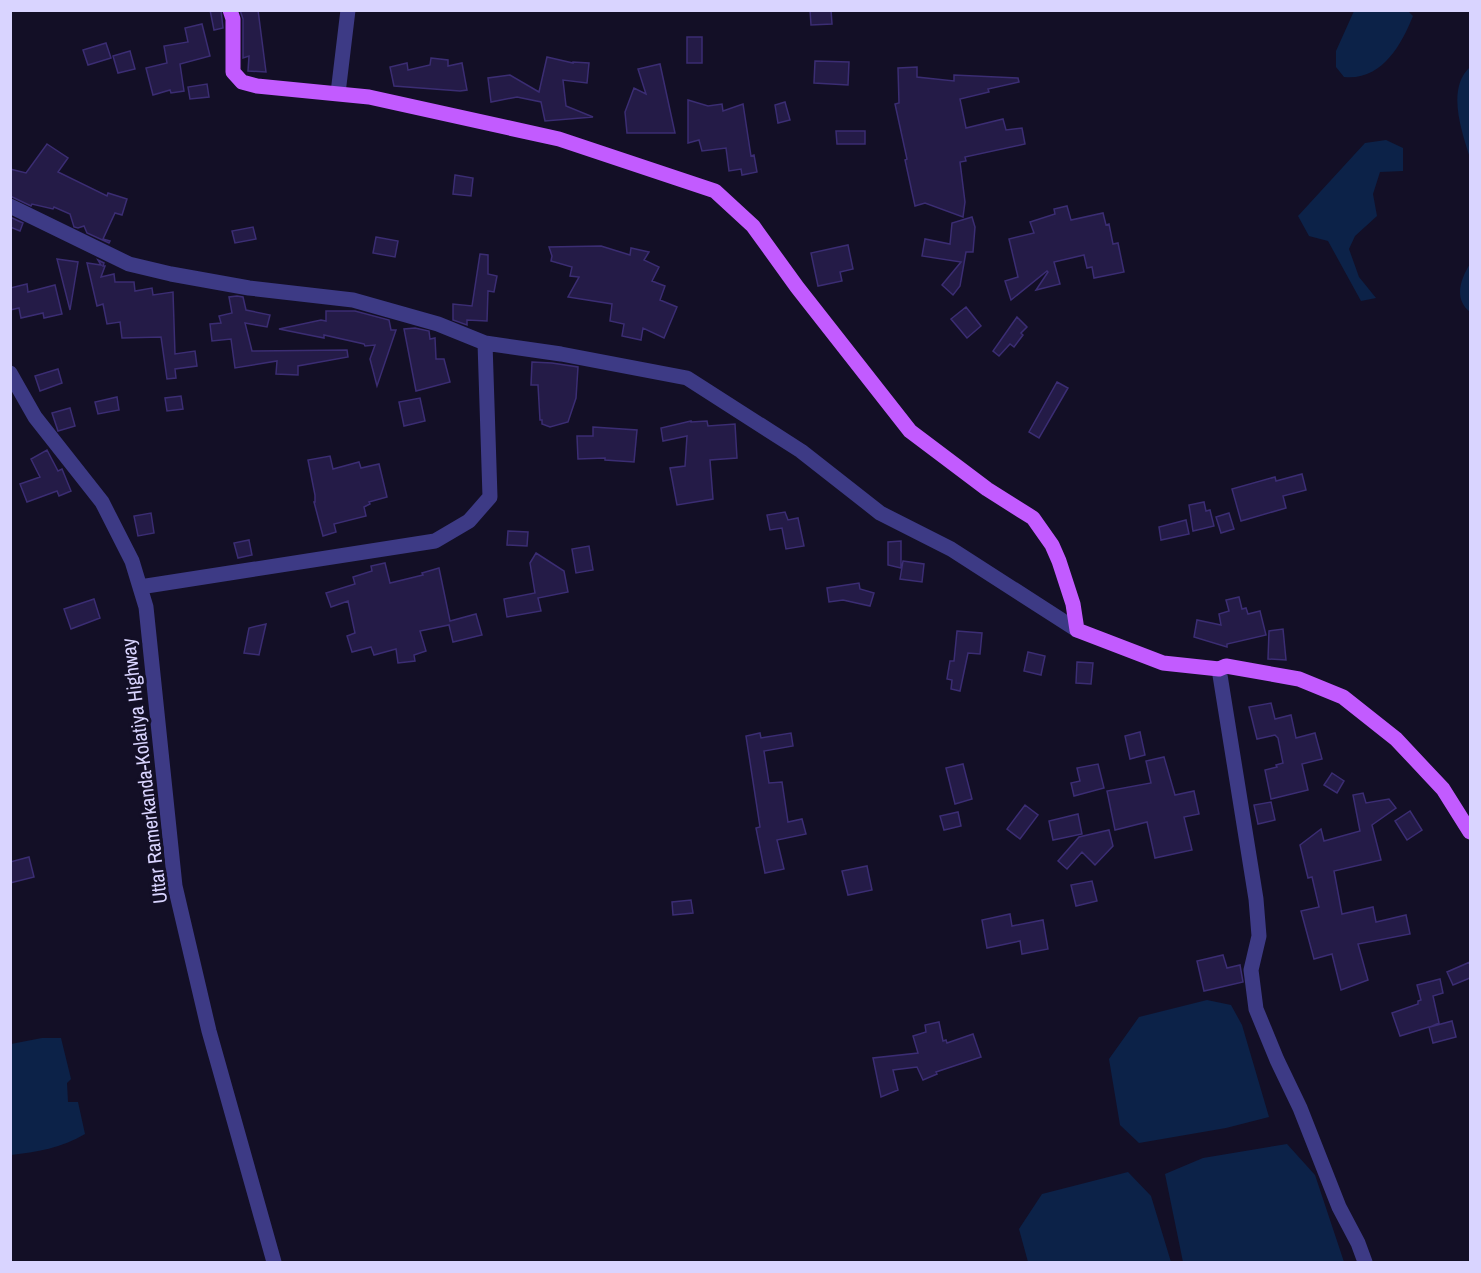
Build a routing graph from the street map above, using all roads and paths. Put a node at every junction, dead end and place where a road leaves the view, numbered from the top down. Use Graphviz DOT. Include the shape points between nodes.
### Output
graph roads {
  1 [pos="230,10"];
  2 [pos="348,10"];
  3 [pos="338,93"];
  4 [pos="10,206"];
  5 [pos="485,343"];
  6 [pos="10,373"];
  7 [pos="140,587"];
  8 [pos="1077,630"];
  9 [pos="1219,669"];
  10 [pos="1470,832"];
  11 [pos="274,1263"];
  12 [pos="1365,1263"];
  1 -- 3 [label="main road" via="234,72 242,82"];
  2 -- 3 [label="street"];
  3 -- 8 [label="main road" via="559,139 715,191 753,226 910,431 1033,518 1059,561"];
  4 -- 5 [label="street" via="129,264 249,288 353,300 438,324"];
  5 -- 7 [label="street" via="490,497 469,521 435,541"];
  5 -- 8 [label="street" via="687,378 801,452 880,513 951,549"];
  6 -- 7 [label="street, Uttar Ramerkanda-Kolatiya Highway" via="35,417 102,502 132,561"];
  7 -- 11 [label="street, Uttar Ramerkanda-Kolatiya Highway" via="146,606 175,886 209,1031"];
  8 -- 9 [label="main road" via="1163,663"];
  9 -- 10 [label="main road" via="1226,666 1299,678 1343,697 1396,739 1443,789"];
  9 -- 12 [label="street" via="1256,898 1259,936 1251,970 1256,1009"];
}
